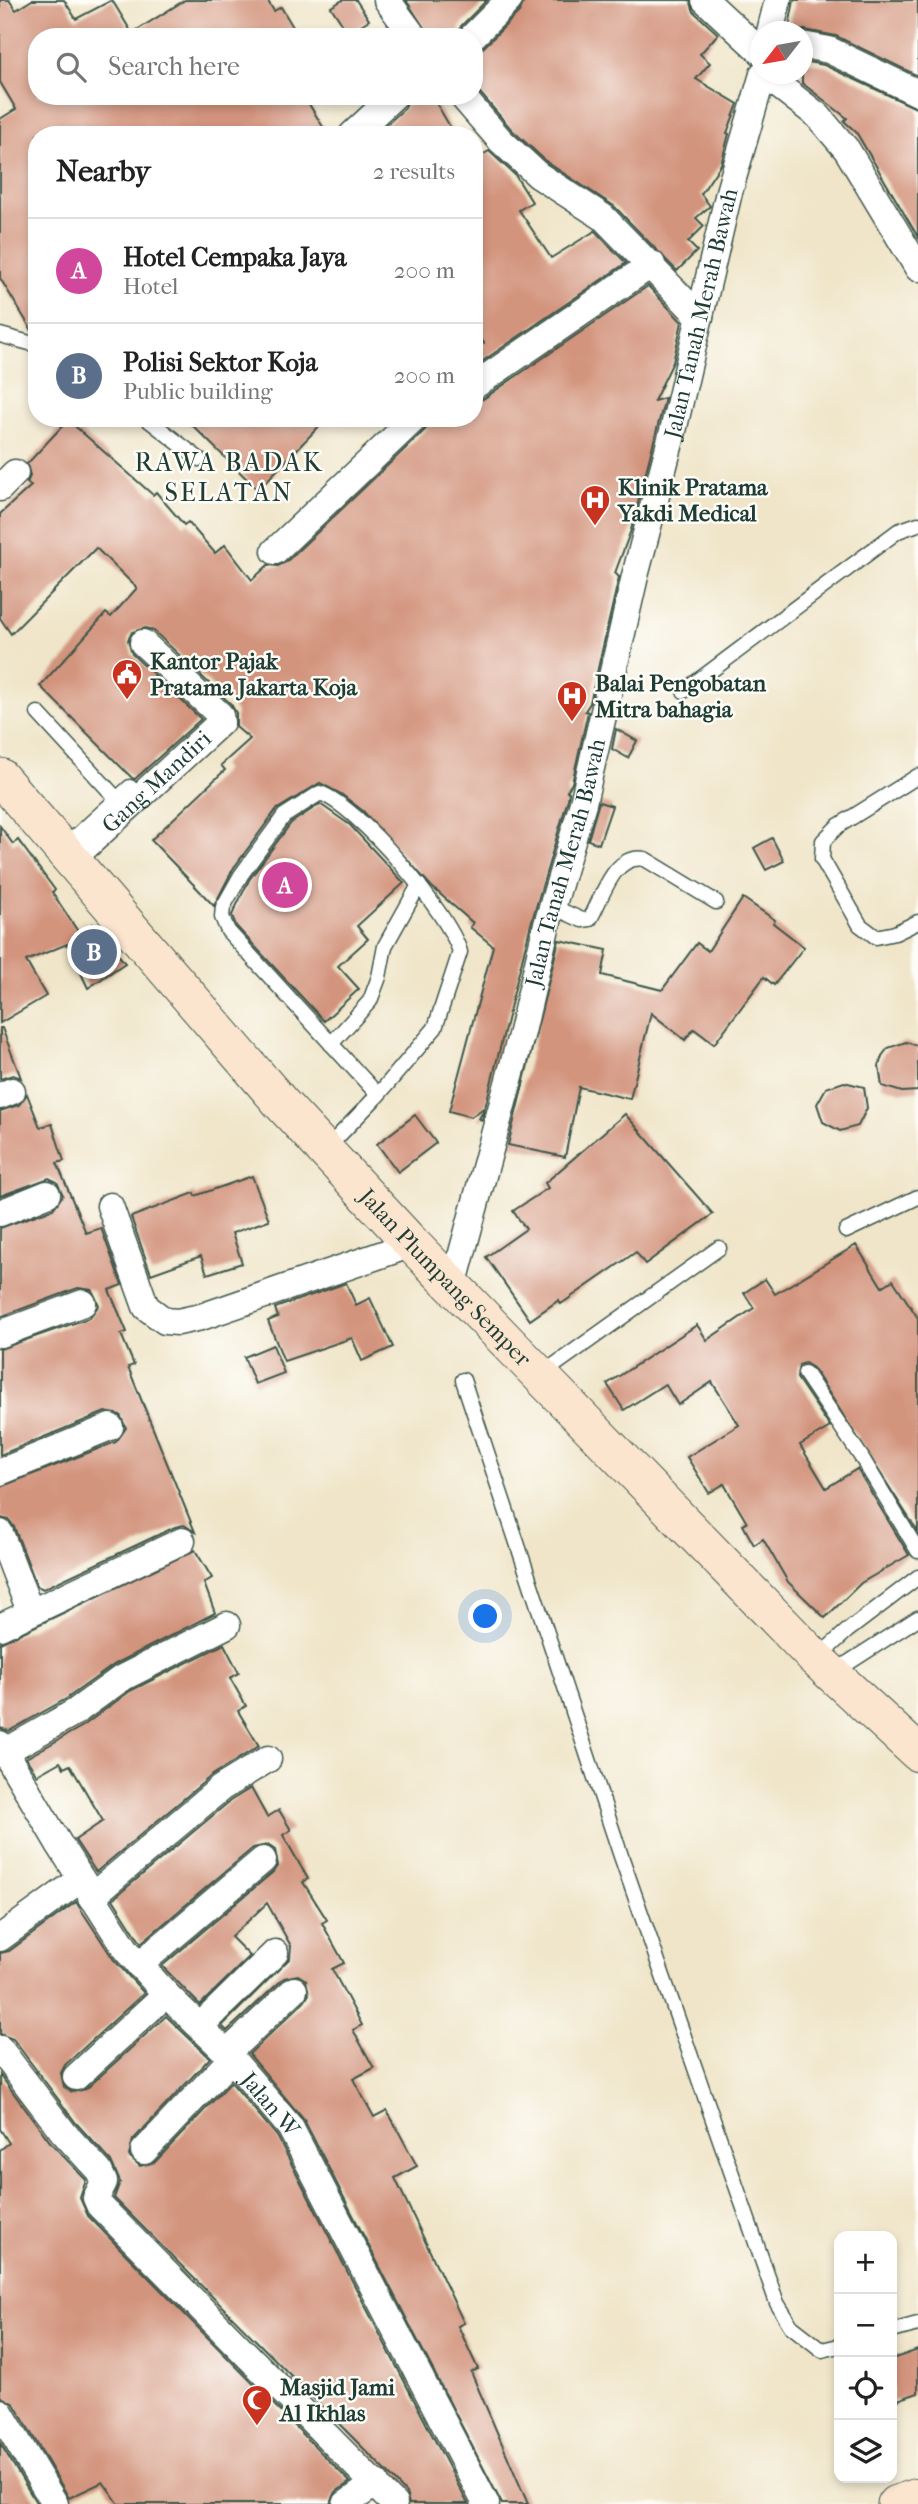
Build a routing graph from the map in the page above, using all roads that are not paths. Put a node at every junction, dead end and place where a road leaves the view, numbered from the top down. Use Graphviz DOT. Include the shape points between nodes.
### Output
graph roads {
  1 [pos="387,0"];
  2 [pos="509,0"];
  3 [pos="705,0"];
  4 [pos="778,0"];
  5 [pos="773,21"];
  6 [pos="407,28"];
  7 [pos="481,28"];
  8 [pos="750,41"];
  9 [pos="813,47"];
  10 [pos="761,84"];
  11 [pos="777,84"];
  12 [pos="918,93"];
  13 [pos="384,105"];
  14 [pos="470,105"];
  15 [pos="362,126"];
  16 [pos="652,264"];
  17 [pos="918,268"];
  18 [pos="700,317"];
  19 [pos="0,335"];
  20 [pos="28,343"];
  21 [pos="483,380"];
  22 [pos="158,427"];
  23 [pos="406,427"];
  24 [pos="199,459"];
  25 [pos="918,524"];
  26 [pos="275,551"];
  27 [pos="143,643"];
  28 [pos="684,691"];
  29 [pos="38,713"];
  30 [pos="918,776"];
  31 [pos="0,777"];
  32 [pos="130,787"];
  33 [pos="117,799"];
  34 [pos="66,855"];
  35 [pos="419,885"];
  36 [pos="716,902"];
  37 [pos="553,907"];
  38 [pos="918,922"];
  39 [pos="331,1044"];
  40 [pos="378,1095"];
  41 [pos="325,1150"];
  42 [pos="47,1194"];
  43 [pos="918,1197"];
  44 [pos="110,1206"];
  45 [pos="0,1213"];
  46 [pos="846,1231"];
  47 [pos="412,1244"];
  48 [pos="719,1248"];
  49 [pos="453,1286"];
  50 [pos="83,1303"];
  51 [pos="0,1334"];
  52 [pos="805,1373"];
  53 [pos="541,1375"];
  54 [pos="463,1380"];
  55 [pos="110,1427"];
  56 [pos="0,1472"];
  57 [pos="0,1533"];
  58 [pos="182,1541"];
  59 [pos="918,1551"];
  60 [pos="918,1577"];
  61 [pos="30,1611"];
  62 [pos="918,1618"];
  63 [pos="227,1625"];
  64 [pos="0,1627"];
  65 [pos="825,1666"];
  66 [pos="3,1748"];
  67 [pos="918,1753"];
  68 [pos="268,1759"];
  69 [pos="262,1860"];
  70 [pos="86,1888"];
  71 [pos="0,1938"];
  72 [pos="275,1953"];
  73 [pos="139,1965"];
  74 [pos="294,1990"];
  75 [pos="166,1994"];
  76 [pos="200,2026"];
  77 [pos="0,2049"];
  78 [pos="230,2055"];
  79 [pos="76,2077"];
  80 [pos="144,2151"];
  81 [pos="918,2324"];
  82 [pos="897,2330"];
  83 [pos="834,2347"];
  84 [pos="0,2412"];
  85 [pos="376,2483"];
  86 [pos="918,2497"];
  87 [pos="55,2504"];
  88 [pos="346,2504"];
  89 [pos="394,2504"];
  90 [pos="486,2504"];
  91 [pos="896,2504"];
  1 -- 6 [label="street"];
  2 -- 7 [label="street"];
  3 -- 8 [label="street"];
  4 -- 5 [label="street"];
  9 -- 12 [label="street" via="829,50"];
  10 -- 18 [label="street, Jalan Tanah Merah Bawah" via="729,192"];
  11 -- 17 [label="street" via="818,116 847,150"];
  13 -- 15 [label="street"];
  14 -- 16 [label="street" via="538,174 603,217"];
  16 -- 18 [label="street"];
  16 -- 21 [label="street"];
  18 -- 37 [label="street, Jalan Tanah Merah Bawah" via="583,803"];
  19 -- 20 [label="lane"];
  22 -- 24 [label="lane"];
  23 -- 26 [label="street"];
  25 -- 28 [label="lane" via="898,531"];
  27 -- 34 [label="street, Gang Mandiri" via="220,715 221,722"];
  29 -- 33 [label="lane"];
  30 -- 38 [label="lane" via="838,826 823,841 821,859 860,925 876,937"];
  31 -- 34 [label="main road, Jalan Plumpang Semper"];
  32 -- 33 [label="lane"];
  33 -- 34 [label="lane"];
  34 -- 41 [label="main road, Jalan Plumpang Semper"];
  35 -- 39 [label="lane" via="385,946 370,1001"];
  35 -- 39 [label="lane" via="362,825 320,793 284,816 223,907 228,931"];
  35 -- 40 [label="lane" via="448,922 460,951 435,1028"];
  36 -- 37 [label="lane" via="635,857 621,864 590,919"];
  37 -- 49 [label="street, Jalan Tanah Merah Bawah"];
  39 -- 40 [label="lane"];
  40 -- 41 [label="lane"];
  41 -- 47 [label="main road, Jalan Plumpang Semper"];
  42 -- 45 [label="street"];
  43 -- 46 [label="lane"];
  44 -- 47 [label="street" via="146,1307 165,1321 201,1317"];
  47 -- 49 [label="main road, Jalan Plumpang Semper"];
  48 -- 53 [label="lane"];
  49 -- 53 [label="main road, Jalan Plumpang Semper"];
  50 -- 51 [label="street"];
  52 -- 59 [label="lane"];
  53 -- 65 [label="main road, Jalan Plumpang Semper"];
  54 -- 83 [label="lane" via="621,1856 777,2303 791,2326 822,2350"];
  55 -- 56 [label="street"];
  57 -- 61 [label="street"];
  58 -- 61 [label="street"];
  60 -- 65 [label="lane" via="847,1631"];
  61 -- 64 [label="street"];
  62 -- 65 [label="lane"];
  63 -- 66 [label="street" via="122,1678 75,1712"];
  65 -- 67 [label="main road, Jalan Plumpang Semper"];
  66 -- 70 [label="street, Jalan W"];
  68 -- 70 [label="street" via="221,1788"];
  69 -- 73 [label="street"];
  70 -- 71 [label="street"];
  70 -- 73 [label="street, Jalan W"];
  72 -- 76 [label="street"];
  73 -- 75 [label="street, Jalan W"];
  74 -- 78 [label="street"];
  75 -- 76 [label="street, Jalan W"];
  75 -- 79 [label="street"];
  76 -- 78 [label="street, Jalan W"];
  77 -- 85 [label="street" via="99,2171 104,2182 96,2198 99,2204"];
  78 -- 80 [label="street"];
  78 -- 90 [label="street, Jalan W" via="265,2093 309,2160"];
  81 -- 82 [label="lane"];
  84 -- 87 [label="street"];
  85 -- 88 [label="street"];
  85 -- 89 [label="street"];
  86 -- 91 [label="main road"];
}
